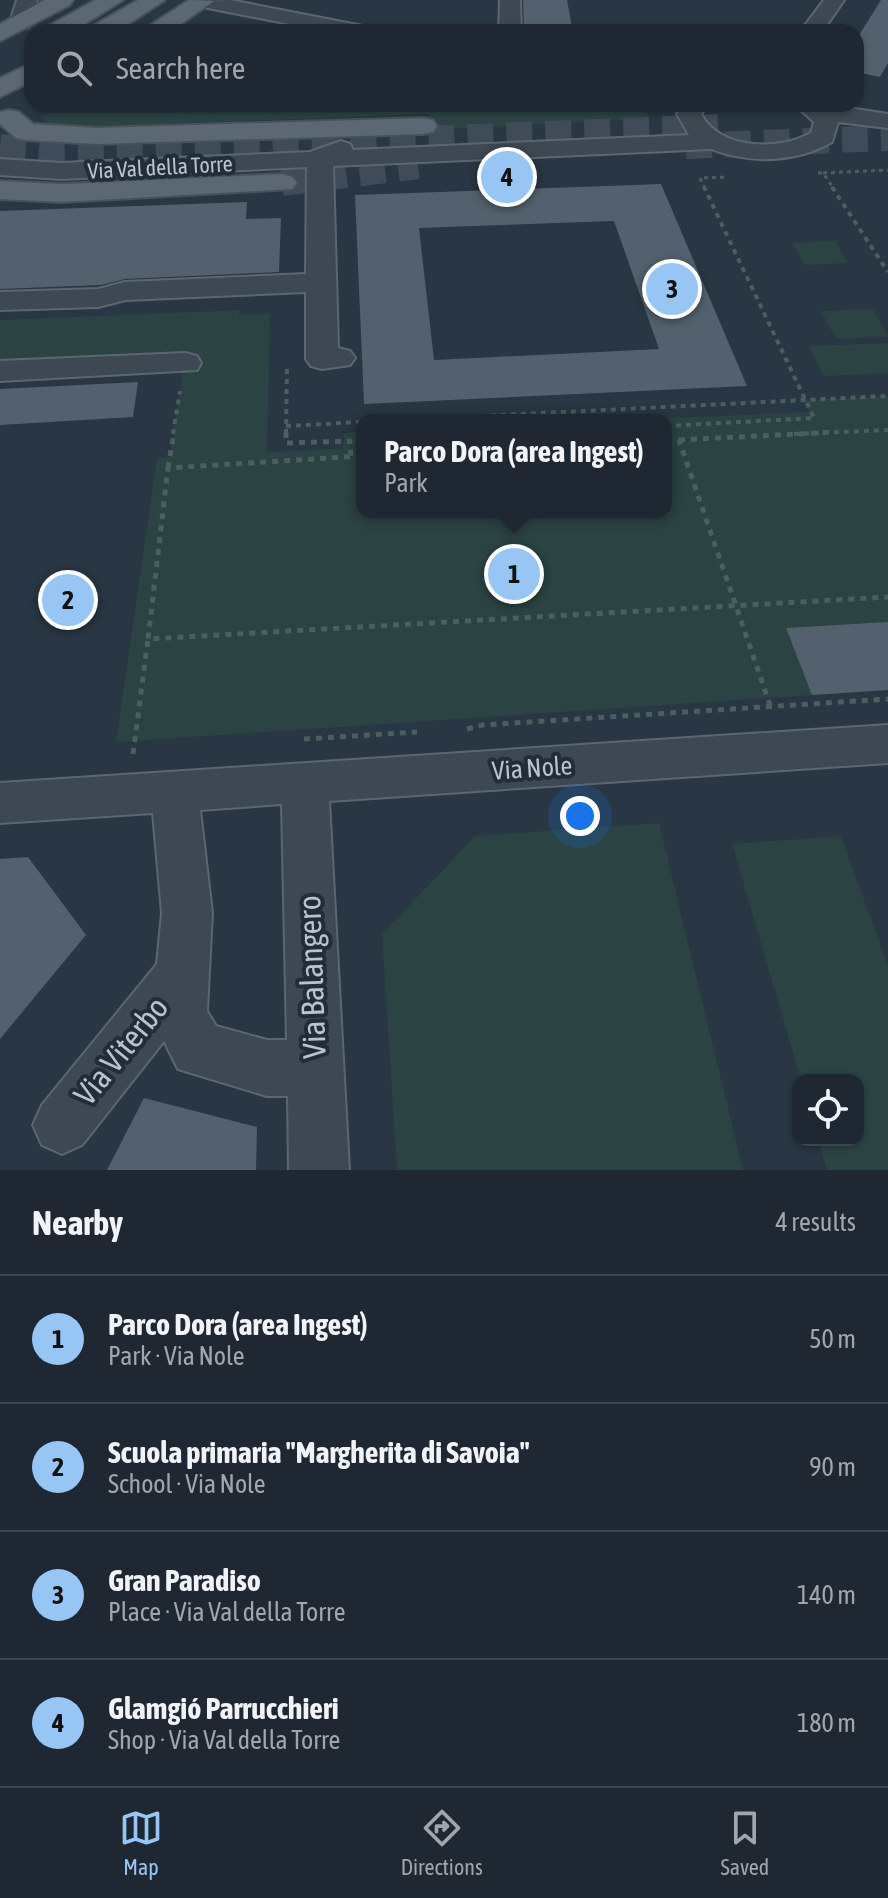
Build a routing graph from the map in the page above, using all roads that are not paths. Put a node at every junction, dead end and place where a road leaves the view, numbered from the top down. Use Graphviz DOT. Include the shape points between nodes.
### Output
graph roads {
  1 [pos="62,0"];
  2 [pos="112,0"];
  3 [pos="154,0"];
  4 [pos="196,0"];
  5 [pos="204,0"];
  6 [pos="510,0"];
  7 [pos="834,0"];
  8 [pos="69,24"];
  9 [pos="113,24"];
  10 [pos="165,24"];
  11 [pos="323,24"];
  12 [pos="510,24"];
  13 [pos="817,24"];
  14 [pos="20,25"];
  15 [pos="0,63"];
  16 [pos="24,76"];
  17 [pos="0,89"];
  18 [pos="694,113"];
  19 [pos="13,115"];
  20 [pos="816,118"];
  21 [pos="885,124"];
  22 [pos="423,126"];
  23 [pos="714,141"];
  24 [pos="320,160"];
  25 [pos="0,167"];
  26 [pos="282,183"];
  27 [pos="0,190"];
  28 [pos="322,282"];
  29 [pos="0,301"];
  30 [pos="339,358"];
  31 [pos="185,363"];
  32 [pos="0,371"];
  33 [pos="888,744"];
  34 [pos="305,783"];
  35 [pos="175,792"];
  36 [pos="0,803"];
  37 [pos="180,977"];
  38 [pos="315,1068"];
  39 [pos="62,1125"];
  40 [pos="319,1170"];
  1 -- 14 [label="main road"];
  2 -- 8 [label="main road"];
  3 -- 9 [label="main road"];
  4 -- 5 [label="main road"];
  5 -- 10 [label="main road"];
  5 -- 11 [label="street"];
  6 -- 12 [label="street"];
  7 -- 13 [label="street"];
  14 -- 15 [label="main road"];
  16 -- 17 [label="main road"];
  18 -- 23 [label="street"];
  18 -- 24 [label="street, Via Val della Torre" via="665,130 333,150"];
  19 -- 22 [label="main road" via="26,132 97,136"];
  20 -- 21 [label="street"];
  20 -- 23 [label="street" via="807,147 744,149"];
  23 -- 24 [label="street, Via Val della Torre"];
  24 -- 25 [label="street, Via Val della Torre" via="61,171"];
  24 -- 28 [label="street"];
  26 -- 27 [label="main road" via="62,193"];
  28 -- 29 [label="street"];
  28 -- 30 [label="street" via="322,359"];
  31 -- 32 [label="street"];
  33 -- 34 [label="street, Via Nole"];
  34 -- 35 [label="street, Via Nole"];
  34 -- 38 [label="street, Via Balangero"];
  35 -- 36 [label="street, Via Nole"];
  35 -- 37 [label="street" via="187,913"];
  37 -- 38 [label="street" via="180,1016 198,1049 267,1068"];
  37 -- 39 [label="street, Via Viterbo"];
  38 -- 40 [label="street, Via Balangero"];
}
